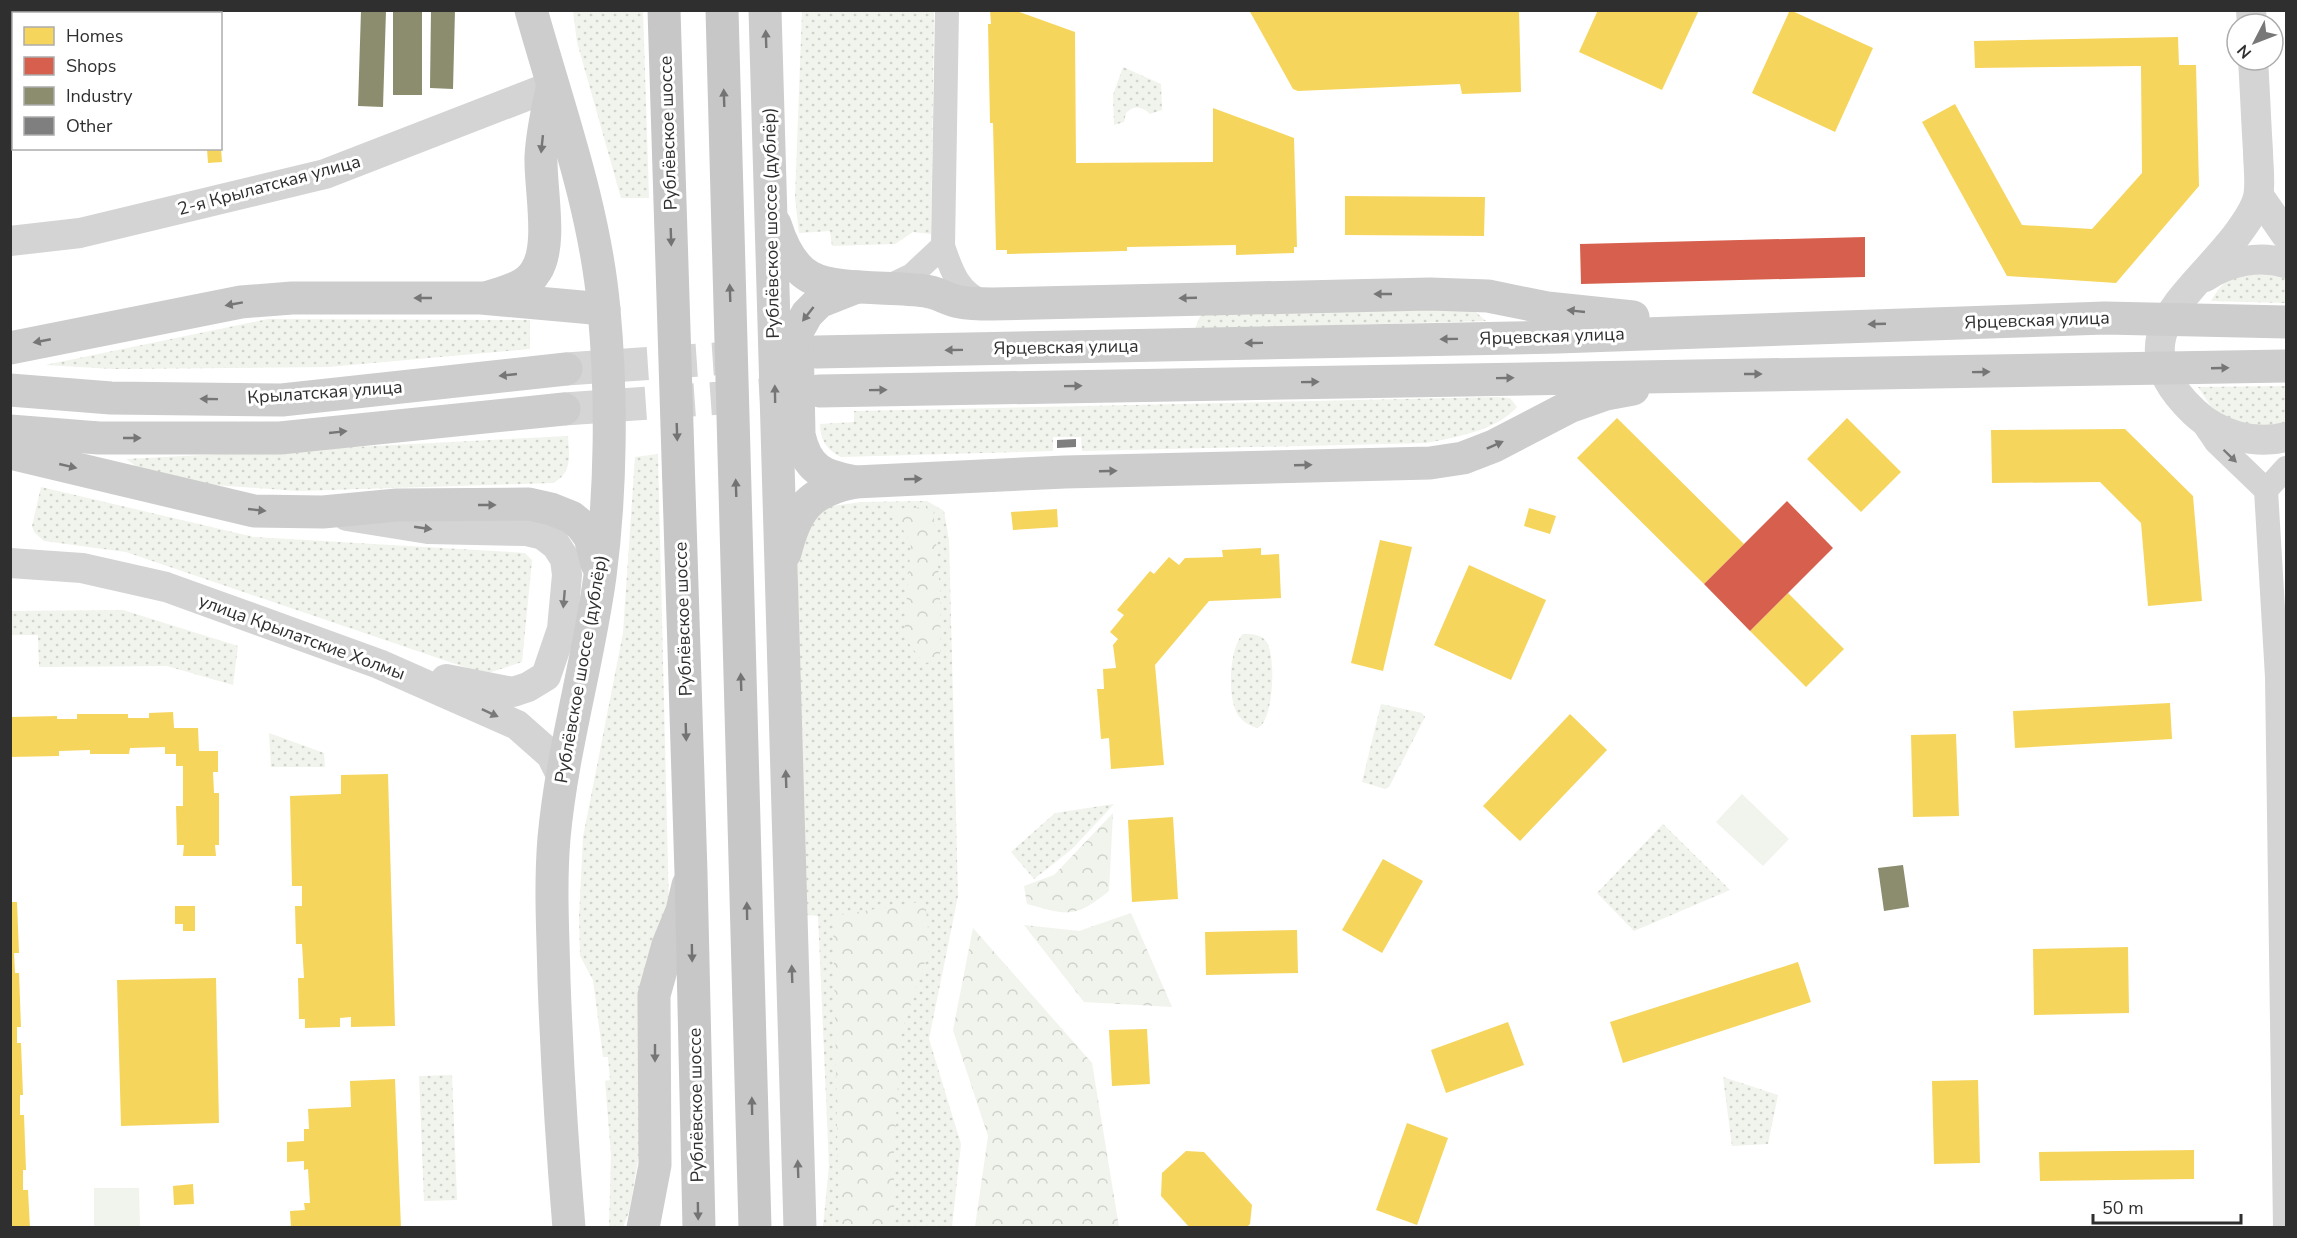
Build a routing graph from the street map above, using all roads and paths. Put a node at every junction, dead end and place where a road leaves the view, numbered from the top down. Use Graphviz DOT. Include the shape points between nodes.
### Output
graph roads {
  1 [pos="531,10"];
  2 [pos="664,10"];
  3 [pos="722,10"];
  4 [pos="765,10"];
  5 [pos="947,10"];
  6 [pos="2254,72"];
  7 [pos="552,86"];
  8 [pos="2259,196"];
  9 [pos="772,214"];
  10 [pos="2286,235"];
  11 [pos="10,241"];
  12 [pos="943,246"];
  13 [pos="2286,263"];
  14 [pos="2197,282"];
  15 [pos="873,286"];
  16 [pos="481,298"];
  17 [pos="992,304"];
  18 [pos="604,309"];
  19 [pos="2166,318"];
  20 [pos="2286,322"];
  21 [pos="1922,324"];
  22 [pos="1739,329"];
  23 [pos="10,348"];
  24 [pos="816,352"];
  25 [pos="2286,366"];
  26 [pos="566,369"];
  27 [pos="2161,369"];
  28 [pos="1922,373"];
  29 [pos="1708,374"];
  30 [pos="10,390"];
  31 [pos="819,391"];
  32 [pos="564,409"];
  33 [pos="2199,418"];
  34 [pos="10,431"];
  35 [pos="2286,437"];
  36 [pos="10,453"];
  37 [pos="2286,468"];
  38 [pos="855,482"];
  39 [pos="2266,490"];
  40 [pos="323,512"];
  41 [pos="10,563"];
  42 [pos="780,572"];
  43 [pos="600,576"];
  44 [pos="379,664"];
  45 [pos="562,777"];
  46 [pos="691,873"];
  47 [pos="569,1227"];
  48 [pos="643,1227"];
  49 [pos="699,1227"];
  50 [pos="755,1227"];
  51 [pos="800,1227"];
  52 [pos="2285,1227"];
  1 -- 7 [label="main road, Рублёвское шоссе (дублёр)"];
  2 -- 46 [label="main road, Рублёвское шоссе, one-way"];
  50 -- 3 [label="main road, one-way"];
  9 -- 4 [label="main road, Рублёвское шоссе (дублёр), one-way"];
  5 -- 12 [label="street"];
  6 -- 8 [label="street"];
  7 -- 11 [label="street, 2-я Крылатская улица" via="325,174 80,233"];
  7 -- 16 [label="main road, one-way" via="541,158 544,244 537,270 510,291"];
  7 -- 18 [label="main road, Рублёвское шоссе (дублёр)" via="593,231"];
  8 -- 10 [label="street"];
  8 -- 14 [label="street" via="2242,228"];
  9 -- 15 [label="main road" via="781,243 809,277"];
  42 -- 9 [label="main road, Рублёвское шоссе (дублёр), one-way"];
  12 -- 15 [label="street" via="912,275"];
  12 -- 17 [label="street" via="961,287 976,300"];
  13 -- 14 [label="street" via="2256,259 2232,263"];
  14 -- 19 [label="street"];
  15 -- 17 [label="main road" via="928,291 959,302"];
  15 -- 38 [label="main road, one-way" via="819,302 803,320 796,337 799,435 803,451 824,474"];
  16 -- 18 [label="main road"];
  16 -- 23 [label="main road, one-way" via="292,298 241,302"];
  22 -- 17 [label="main road, one-way" via="1547,308 1476,295 1313,295"];
  18 -- 43 [label="main road, Рублёвское шоссе (дублёр)" via="607,448"];
  19 -- 20 [label="main road, Ярцевская улица"];
  19 -- 21 [label="main road, Ярцевская улица"];
  19 -- 27 [label="street" via="2159,340"];
  21 -- 22 [label="main road, Ярцевская улица, one-way"];
  21 -- 28 [label="main road" via="1934,333 1941,350 1934,367"];
  22 -- 24 [label="main road, Ярцевская улица, one-way" via="1558,337"];
  27 -- 25 [label="main road, one-way"];
  26 -- 30 [label="main road, Крылатская улица, one-way" via="282,400 111,398"];
  28 -- 27 [label="main road, one-way"];
  27 -- 33 [label="street" via="2179,398"];
  29 -- 28 [label="main road, one-way"];
  31 -- 29 [label="main road, one-way"];
  38 -- 29 [label="main road, one-way" via="1065,472 1430,463 1473,454 1569,407 1606,394"];
  34 -- 32 [label="main road, one-way" via="99,438 280,438"];
  33 -- 35 [label="street" via="2244,438 2270,441"];
  33 -- 39 [label="street, one-way" via="2216,442"];
  36 -- 40 [label="main road, one-way" via="254,511"];
  37 -- 39 [label="street"];
  38 -- 42 [label="main road" via="835,486 808,502 790,532"];
  39 -- 52 [label="street" via="2277,677"];
  40 -- 43 [label="main road, one-way" via="408,505 529,504 551,509 571,517 586,531"];
  40 -- 44 [label="street, one-way" via="428,529 526,531 550,540 565,559 562,629 550,665 539,682 513,692"];
  41 -- 44 [label="street, улица Крылатские Холмы" via="82,568 166,587"];
  51 -- 42 [label="main road, Рублёвское шоссе (дублёр), one-way"];
  43 -- 45 [label="main road, Рублёвское шоссе (дублёр)"];
  44 -- 45 [label="street, улица Крылатские Холмы, one-way" via="517,725 551,755"];
  45 -- 47 [label="main road, Рублёвское шоссе (дублёр)" via="554,839 552,912"];
  46 -- 48 [label="main road, one-way" via="654,995 655,1165"];
  46 -- 49 [label="main road, Рублёвское шоссе, one-way"];
}
